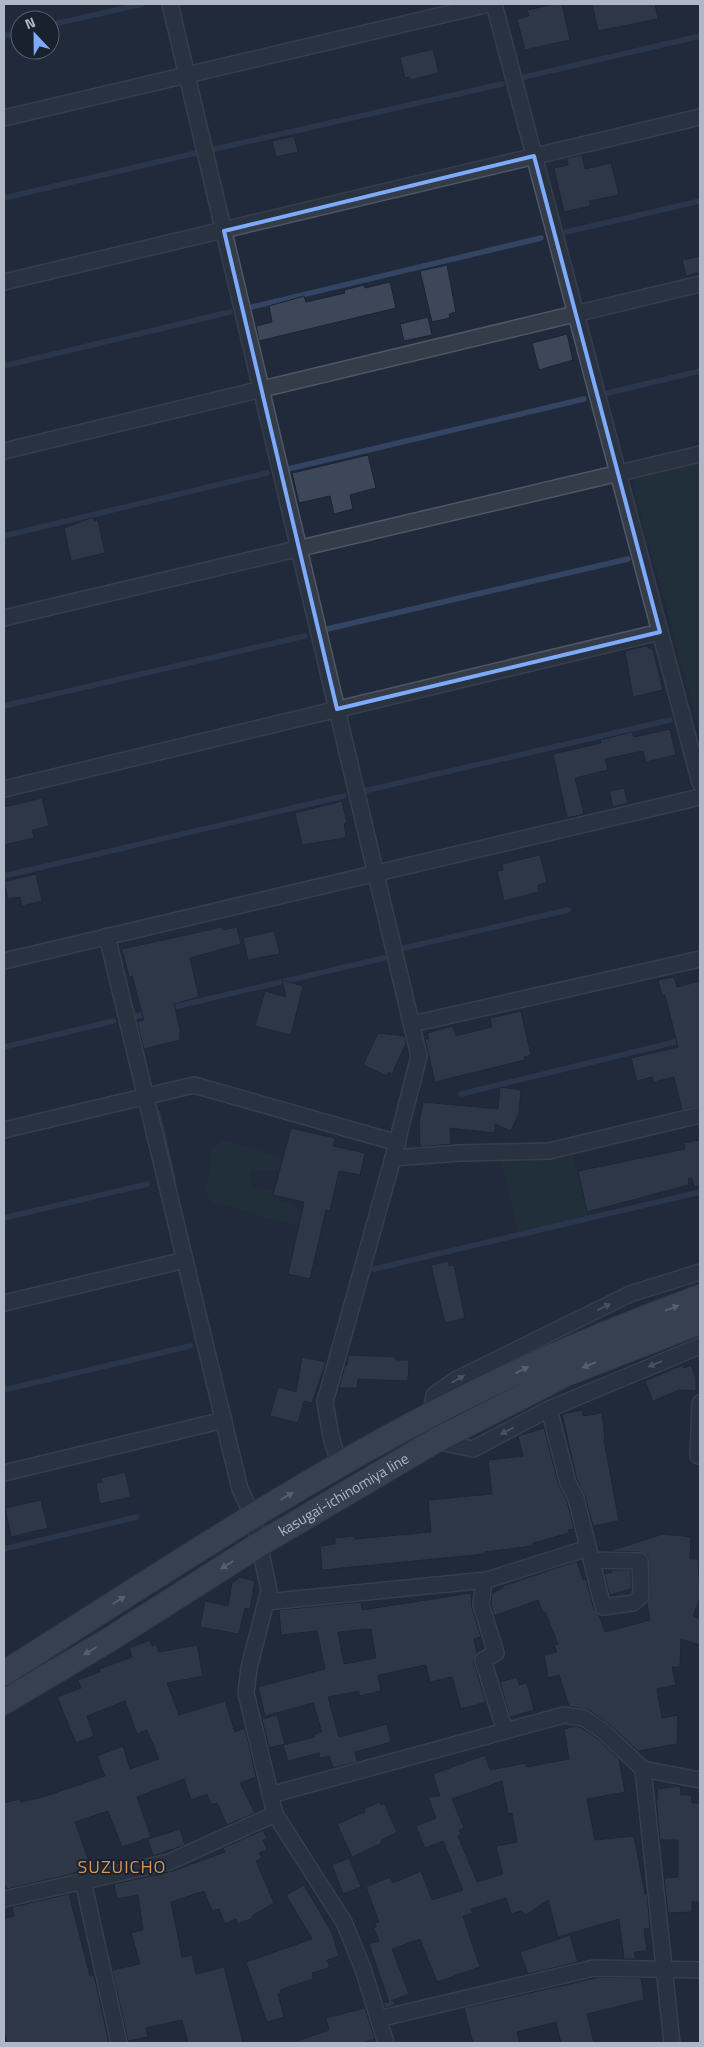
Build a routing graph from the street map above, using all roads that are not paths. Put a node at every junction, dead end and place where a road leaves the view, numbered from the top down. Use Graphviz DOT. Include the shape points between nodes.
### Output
graph roads {
  1 [pos="170,4"];
  2 [pos="488,4"];
  3 [pos="494,4"];
  4 [pos="187,75"];
  5 [pos="700,117"];
  6 [pos="4,118"];
  7 [pos="534,156"];
  8 [pos="224,231"];
  9 [pos="4,282"];
  10 [pos="700,284"];
  11 [pos="576,314"];
  12 [pos="261,389"];
  13 [pos="4,451"];
  14 [pos="700,454"];
  15 [pos="618,474"];
  16 [pos="299,549"];
  17 [pos="4,618"];
  18 [pos="660,632"];
  19 [pos="337,709"];
  20 [pos="700,783"];
  21 [pos="4,789"];
  22 [pos="700,796"];
  23 [pos="376,873"];
  24 [pos="108,936"];
  25 [pos="700,958"];
  26 [pos="4,960"];
  27 [pos="412,1024"];
  28 [pos="146,1096"];
  29 [pos="700,1115"];
  30 [pos="4,1130"];
  31 [pos="398,1143"];
  32 [pos="393,1158"];
  33 [pos="185,1260"];
  34 [pos="700,1272"];
  35 [pos="700,1297"];
  36 [pos="4,1303"];
  37 [pos="700,1322"];
  38 [pos="700,1346"];
  39 [pos="700,1403"];
  40 [pos="549,1409"];
  41 [pos="431,1414"];
  42 [pos="224,1420"];
  43 [pos="435,1441"];
  44 [pos="700,1456"];
  45 [pos="339,1464"];
  46 [pos="4,1473"];
  47 [pos="253,1516"];
  48 [pos="260,1544"];
  49 [pos="484,1581"];
  50 [pos="266,1602"];
  51 [pos="4,1673"];
  52 [pos="4,1702"];
  53 [pos="505,1731"];
  54 [pos="643,1769"];
  55 [pos="700,1780"];
  56 [pos="270,1795"];
  57 [pos="275,1814"];
  58 [pos="83,1881"];
  59 [pos="4,1899"];
  60 [pos="664,1970"];
  61 [pos="700,1970"];
  62 [pos="378,2019"];
  63 [pos="119,2043"];
  64 [pos="386,2043"];
  65 [pos="672,2043"];
  1 -- 4 [label="street"];
  2 -- 4 [label="street"];
  3 -- 7 [label="street"];
  4 -- 6 [label="street"];
  4 -- 8 [label="street"];
  5 -- 7 [label="street"];
  7 -- 8 [label="street"];
  7 -- 11 [label="street"];
  8 -- 9 [label="street"];
  8 -- 12 [label="street"];
  10 -- 11 [label="street"];
  11 -- 12 [label="street"];
  11 -- 15 [label="street"];
  12 -- 13 [label="street"];
  12 -- 16 [label="street"];
  14 -- 15 [label="street"];
  15 -- 16 [label="street"];
  15 -- 18 [label="street"];
  16 -- 17 [label="street"];
  16 -- 19 [label="street"];
  18 -- 19 [label="street"];
  18 -- 20 [label="street"];
  19 -- 21 [label="street"];
  19 -- 23 [label="street"];
  22 -- 23 [label="street"];
  23 -- 24 [label="street"];
  23 -- 27 [label="street"];
  24 -- 26 [label="street"];
  24 -- 28 [label="street"];
  25 -- 27 [label="street"];
  27 -- 31 [label="street" via="419,1056"];
  28 -- 30 [label="street"];
  28 -- 31 [label="street" via="194,1085"];
  28 -- 33 [label="street"];
  29 -- 32 [label="street" via="550,1151"];
  31 -- 32 [label="street"];
  32 -- 45 [label="street" via="325,1402"];
  33 -- 36 [label="street"];
  33 -- 42 [label="street"];
  41 -- 34 [label="street, one-way" via="434,1395 456,1379 630,1294"];
  41 -- 35 [label="main road, kasugai-ichinomiya line, one-way" via="622,1326"];
  37 -- 43 [label="main road, kasugai-ichinomiya line, one-way" via="566,1374"];
  38 -- 40 [label="street, one-way"];
  39 -- 44 [label="street"];
  40 -- 43 [label="street, one-way" via="473,1449"];
  40 -- 49 [label="street" via="590,1554"];
  41 -- 45 [label="main road, kasugai-ichinomiya line"];
  42 -- 46 [label="street"];
  42 -- 47 [label="street" via="240,1489"];
  43 -- 48 [label="main road, kasugai-ichinomiya line"];
  47 -- 45 [label="main road, kasugai-ichinomiya line, one-way"];
  47 -- 48 [label="street"];
  51 -- 47 [label="main road, kasugai-ichinomiya line, one-way"];
  48 -- 50 [label="street" via="269,1590"];
  48 -- 52 [label="main road, kasugai-ichinomiya line, one-way"];
  49 -- 50 [label="street"];
  49 -- 53 [label="street" via="481,1605 496,1653 483,1660"];
  50 -- 56 [label="street" via="246,1693"];
  53 -- 54 [label="street" via="564,1715 584,1718"];
  53 -- 56 [label="street"];
  54 -- 55 [label="street"];
  54 -- 60 [label="street"];
  56 -- 57 [label="street"];
  57 -- 58 [label="street" via="169,1862"];
  57 -- 62 [label="street" via="344,1922 364,1968"];
  58 -- 59 [label="street"];
  58 -- 63 [label="street"];
  60 -- 61 [label="street"];
  60 -- 62 [label="street" via="594,1968"];
  60 -- 65 [label="street"];
  62 -- 64 [label="street"];
}
